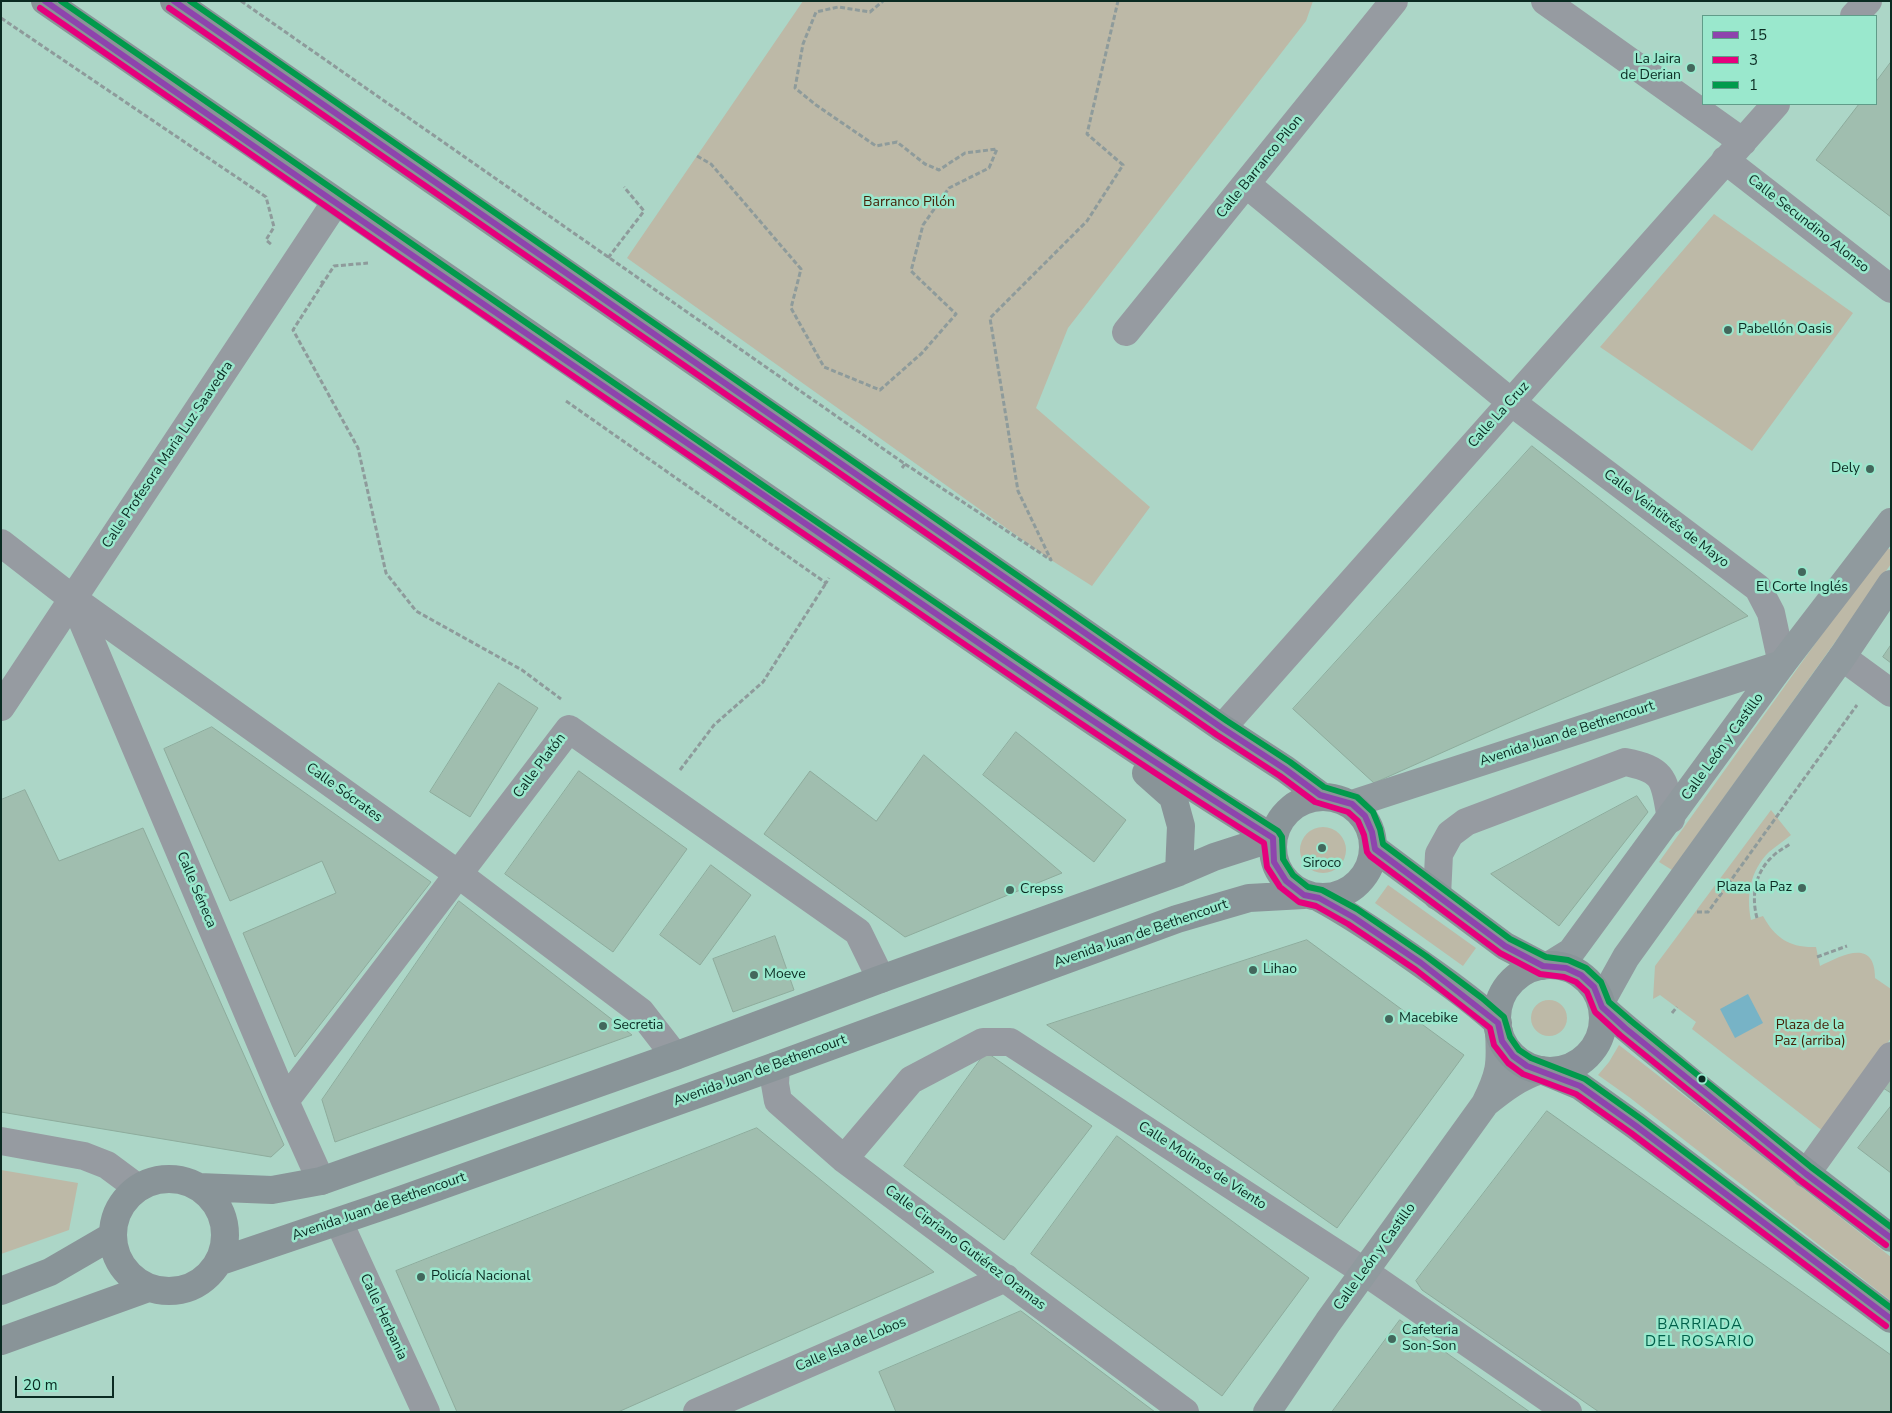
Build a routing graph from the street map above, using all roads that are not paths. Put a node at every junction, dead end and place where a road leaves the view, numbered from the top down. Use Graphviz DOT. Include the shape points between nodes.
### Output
graph roads {
  1 [pos="45,1"];
  2 [pos="174,1"];
  3 [pos="1394,1"];
  4 [pos="1545,1"];
  5 [pos="1868,1"];
  6 [pos="1855,15"];
  7 [pos="1775,105"];
  8 [pos="1734,151"];
  9 [pos="1246,184"];
  10 [pos="335,203"];
  11 [pos="1891,289"];
  12 [pos="1126,332"];
  13 [pos="1510,402"];
  14 [pos="1891,522"];
  15 [pos="1,543"];
  16 [pos="1891,584"];
  17 [pos="73,599"];
  18 [pos="1842,657"];
  19 [pos="1782,664"];
  20 [pos="1883,687"];
  21 [pos="1,707"];
  22 [pos="1083,716"];
  23 [pos="1222,728"];
  24 [pos="1320,795"];
  25 [pos="1352,804"];
  26 [pos="1670,819"];
  27 [pos="1273,838"];
  28 [pos="1375,850"];
  29 [pos="1179,872"];
  30 [pos="458,874"];
  31 [pos="1312,896"];
  32 [pos="1437,896"];
  33 [pos="1546,965"];
  34 [pos="881,978"];
  35 [pos="1601,1004"];
  36 [pos="1499,1028"];
  37 [pos="675,1056"];
  38 [pos="1891,1056"];
  39 [pos="776,1066"];
  40 [pos="1542,1071"];
  41 [pos="285,1101"];
  42 [pos="1485,1104"];
  43 [pos="1,1141"];
  44 [pos="844,1159"];
  45 [pos="1806,1174"];
  46 [pos="321,1181"];
  47 [pos="199,1187"];
  48 [pos="138,1188"];
  49 [pos="339,1222"];
  50 [pos="112,1236"];
  51 [pos="1891,1238"];
  52 [pos="218,1262"];
  53 [pos="1365,1272"];
  54 [pos="1006,1278"];
  55 [pos="148,1288"];
  56 [pos="1,1290"];
  57 [pos="1891,1319"];
  58 [pos="1,1341"];
  59 [pos="426,1412"];
  60 [pos="697,1412"];
  61 [pos="1185,1412"];
  62 [pos="1267,1412"];
  63 [pos="1568,1412"];
  1 -- 10 [label="main road"];
  2 -- 23 [label="main road"];
  3 -- 9 [label="street, Calle Barranco Pilon"];
  4 -- 8 [label="street, Calle Secundino Alonso"];
  5 -- 6 [label="street"];
  7 -- 8 [label="street, Calle La Cruz"];
  8 -- 11 [label="street, Calle Secundino Alonso"];
  8 -- 13 [label="street, Calle La Cruz"];
  9 -- 12 [label="street, Calle Barranco Pilon"];
  9 -- 13 [label="street, Calle Veintitrés de Mayo"];
  10 -- 17 [label="street, Calle Profesora Maria Luz Saavedra"];
  10 -- 22 [label="main road"];
  13 -- 19 [label="street, Calle Veintitrés de Mayo" via="1758,588 1771,614"];
  13 -- 23 [label="street, Calle La Cruz"];
  14 -- 19 [label="main road, Calle León y Castillo"];
  15 -- 17 [label="street, Calle Sócrates"];
  16 -- 18 [label="main road"];
  17 -- 21 [label="street, Calle Profesora Maria Luz Saavedra"];
  17 -- 30 [label="street, Calle Sócrates"];
  17 -- 41 [label="street, Calle Séneca"];
  18 -- 20 [label="street"];
  18 -- 35 [label="main road" via="1626,957"];
  19 -- 25 [label="main road, Avenida Juan de Bethencourt"];
  19 -- 26 [label="main road, Calle León y Castillo"];
  22 -- 27 [label="main road"];
  22 -- 29 [label="main road" via="1173,797 1181,826"];
  23 -- 24 [label="main road"];
  24 -- 25 [label="main road"];
  24 -- 27 [label="main road" via="1298,802 1282,817"];
  25 -- 28 [label="main road" via="1365,816"];
  26 -- 32 [label="street" via="1664,783 1650,768 1624,762 1466,822 1450,834 1439,854"];
  26 -- 33 [label="main road, Calle León y Castillo" via="1571,952"];
  27 -- 29 [label="main road"];
  27 -- 31 [label="main road" via="1274,862 1286,882"];
  28 -- 31 [label="main road" via="1366,875 1346,893"];
  28 -- 32 [label="main road"];
  29 -- 34 [label="main road"];
  30 -- 34 [label="street, Calle Platón" via="569,729 858,932"];
  30 -- 37 [label="street, Calle Sócrates" via="641,1012"];
  30 -- 41 [label="street, Calle Platón"];
  31 -- 36 [label="main road" via="1353,916 1421,963 1477,1005"];
  31 -- 39 [label="main road, Avenida Juan de Bethencourt" via="1249,898 1177,919"];
  32 -- 33 [label="main road" via="1505,946"];
  33 -- 35 [label="main road" via="1566,968 1581,975 1594,987"];
  33 -- 36 [label="main road" via="1518,976 1507,988 1499,1005"];
  34 -- 37 [label="main road"];
  35 -- 40 [label="main road" via="1603,1024 1592,1050 1579,1063 1562,1070"];
  35 -- 45 [label="main road" via="1625,1028"];
  36 -- 40 [label="main road" via="1502,1041 1512,1056"];
  36 -- 42 [label="main road, Calle León y Castillo" via="1501,1060 1497,1081"];
  37 -- 46 [label="main road"];
  38 -- 45 [label="street"];
  39 -- 44 [label="street, Calle Cipriano Gutiérez Oramas" via="778,1102"];
  39 -- 49 [label="main road, Avenida Juan de Bethencourt"];
  40 -- 42 [label="main road, Calle León y Castillo" via="1526,1075 1505,1087"];
  40 -- 57 [label="main road" via="1580,1086"];
  41 -- 46 [label="street, Calle Séneca"];
  42 -- 53 [label="main road, Calle León y Castillo"];
  43 -- 48 [label="street" via="84,1156 107,1165"];
  44 -- 53 [label="street, Calle Molinos de Viento" via="911,1080 983,1042 1010,1042"];
  44 -- 54 [label="street, Calle Cipriano Gutiérez Oramas"];
  45 -- 51 [label="main road"];
  46 -- 47 [label="main road" via="272,1190"];
  47 -- 48 [label="main road" via="179,1180 158,1180"];
  47 -- 52 [label="main road" via="214,1202 223,1220 225,1242"];
  48 -- 50 [label="main road" via="124,1201"];
  49 -- 52 [label="main road, Avenida Juan de Bethencourt"];
  49 -- 59 [label="street, Calle Herbania"];
  50 -- 55 [label="main road" via="117,1258 130,1276"];
  50 -- 56 [label="main road" via="50,1272"];
  52 -- 55 [label="main road" via="206,1278 188,1288 168,1292"];
  53 -- 62 [label="main road, Calle León y Castillo"];
  53 -- 63 [label="street, Calle Molinos de Viento"];
  54 -- 60 [label="street, Calle Isla de Lobos"];
  54 -- 61 [label="street, Calle Cipriano Gutiérez Oramas"];
  55 -- 58 [label="main road"];
}
